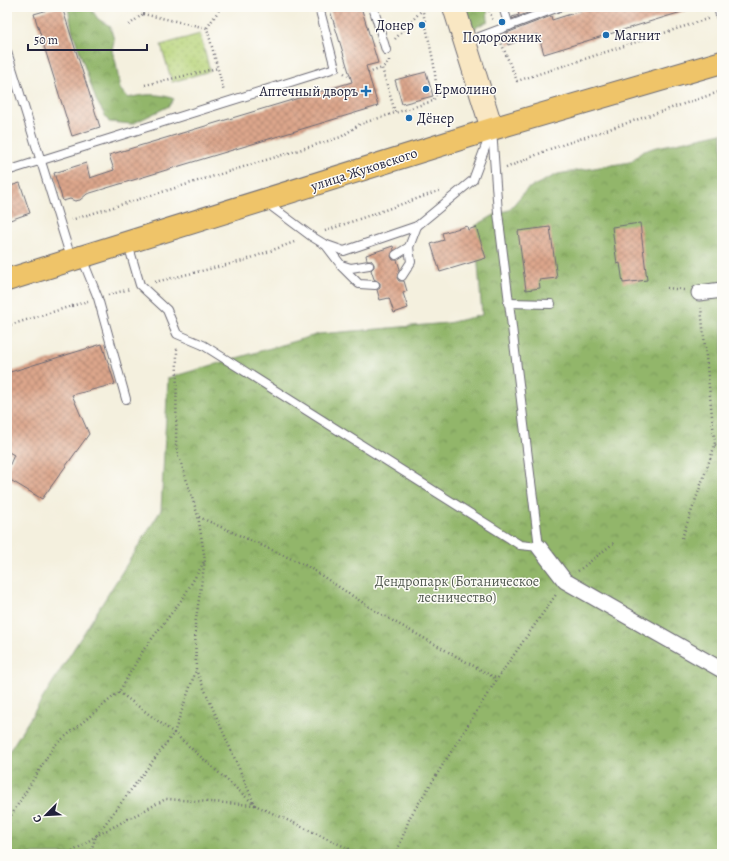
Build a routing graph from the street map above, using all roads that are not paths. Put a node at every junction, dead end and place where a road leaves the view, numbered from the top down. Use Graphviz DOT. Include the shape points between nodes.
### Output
graph roads {
  1 [pos="320,7"];
  2 [pos="373,7"];
  3 [pos="454,7"];
  4 [pos="503,7"];
  5 [pos="559,7"];
  6 [pos="509,26"];
  7 [pos="466,42"];
  8 [pos="386,50"];
  9 [pos="7,52"];
  10 [pos="722,62"];
  11 [pos="492,129"];
  12 [pos="41,160"];
  13 [pos="7,171"];
  14 [pos="265,201"];
  15 [pos="418,226"];
  16 [pos="128,243"];
  17 [pos="324,244"];
  18 [pos="409,247"];
  19 [pos="396,255"];
  20 [pos="77,259"];
  21 [pos="369,265"];
  22 [pos="341,266"];
  23 [pos="402,276"];
  24 [pos="7,280"];
  25 [pos="376,285"];
  26 [pos="722,290"];
  27 [pos="699,293"];
  28 [pos="508,303"];
  29 [pos="551,304"];
  30 [pos="522,336"];
  31 [pos="513,341"];
  32 [pos="126,399"];
  33 [pos="539,547"];
  34 [pos="722,670"];
  1 -- 12 [label="lane" via="335,68"];
  2 -- 8 [label="lane"];
  3 -- 7 [label="street"];
  4 -- 6 [label="lane"];
  5 -- 6 [label="lane"];
  6 -- 7 [label="lane"];
  7 -- 11 [label="street"];
  9 -- 12 [label="lane"];
  10 -- 11 [label="main road, улица Жуковского"];
  11 -- 14 [label="main road, улица Жуковского"];
  11 -- 15 [label="lane" via="473,180"];
  11 -- 28 [label="lane"];
  12 -- 13 [label="lane"];
  12 -- 20 [label="lane" via="61,223"];
  14 -- 16 [label="main road, улица Жуковского"];
  14 -- 17 [label="lane"];
  15 -- 17 [label="lane" via="344,251"];
  15 -- 18 [label="lane"];
  16 -- 20 [label="main road, улица Жуковского"];
  16 -- 33 [label="lane" via="140,286 167,310 177,334 203,345 520,545"];
  17 -- 22 [label="lane"];
  18 -- 19 [label="lane"];
  18 -- 23 [label="lane" via="411,262"];
  20 -- 24 [label="main road, улица Жуковского"];
  20 -- 32 [label="lane" via="98,298"];
  21 -- 22 [label="lane" via="351,268"];
  22 -- 25 [label="lane" via="359,284"];
  26 -- 27 [label="street"];
  28 -- 29 [label="lane"];
  28 -- 31 [label="lane"];
  30 -- 31 [label="lane"];
  31 -- 33 [label="lane"];
  33 -- 34 [label="street" via="565,581"];
}
